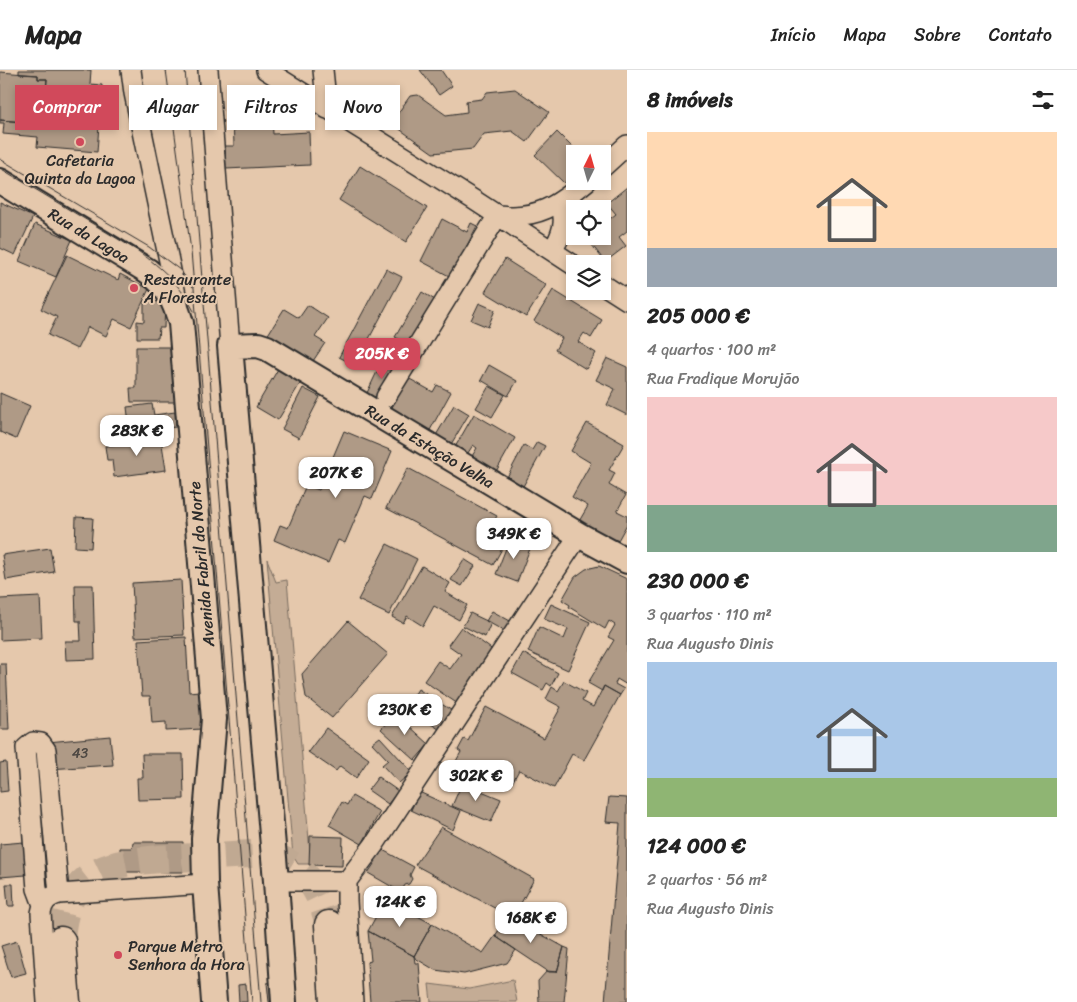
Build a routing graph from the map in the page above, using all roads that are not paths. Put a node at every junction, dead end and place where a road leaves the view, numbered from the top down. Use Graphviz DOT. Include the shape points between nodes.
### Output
graph roads {
  1 [pos="131,70"];
  2 [pos="266,70"];
  3 [pos="323,70"];
  4 [pos="211,73"];
  5 [pos="325,90"];
  6 [pos="325,108"];
  7 [pos="361,130"];
  8 [pos="627,145"];
  9 [pos="611,160"];
  10 [pos="0,181"];
  11 [pos="575,190"];
  12 [pos="560,202"];
  13 [pos="498,216"];
  14 [pos="552,251"];
  15 [pos="566,260"];
  16 [pos="611,290"];
  17 [pos="627,300"];
  18 [pos="181,323"];
  19 [pos="230,346"];
  20 [pos="386,397"];
  21 [pos="580,535"];
  22 [pos="627,561"];
  23 [pos="276,881"];
  24 [pos="347,881"];
  25 [pos="205,884"];
  26 [pos="59,894"];
  27 [pos="43,905"];
  28 [pos="329,925"];
  29 [pos="61,941"];
  30 [pos="46,1002"];
  31 [pos="66,1002"];
  32 [pos="214,1002"];
  33 [pos="284,1002"];
  34 [pos="334,1002"];
  35 [pos="353,1002"];
  1 -- 18 [label="street, Avenida Fabril do Norte"];
  2 -- 6 [label="street"];
  3 -- 5 [label="street"];
  4 -- 19 [label="street"];
  7 -- 13 [label="street"];
  8 -- 9 [label="street"];
  10 -- 18 [label="street, Rua da Lagoa" via="148,271 166,287"];
  11 -- 12 [label="street"];
  12 -- 13 [label="street" via="527,216"];
  12 -- 14 [label="street" via="563,231"];
  13 -- 14 [label="street"];
  13 -- 20 [label="street"];
  14 -- 15 [label="street"];
  16 -- 17 [label="street"];
  18 -- 25 [label="street, Avenida Fabril do Norte" via="214,719 204,839"];
  19 -- 21 [label="street, Rua da Estação Velha" via="258,345 267,348"];
  19 -- 23 [label="street"];
  21 -- 22 [label="street, Rua da Estação Velha"];
  21 -- 24 [label="street"];
  23 -- 24 [label="street"];
  23 -- 33 [label="street"];
  24 -- 35 [label="street"];
  25 -- 26 [label="street"];
  25 -- 32 [label="street, Avenida Fabril do Norte"];
  26 -- 27 [label="street"];
  26 -- 27 [label="street" via="46,750 41,743 33,742 26,748 37,889"];
  27 -- 30 [label="street" via="41,936"];
  28 -- 34 [label="main road"];
  29 -- 31 [label="main road"];
}
